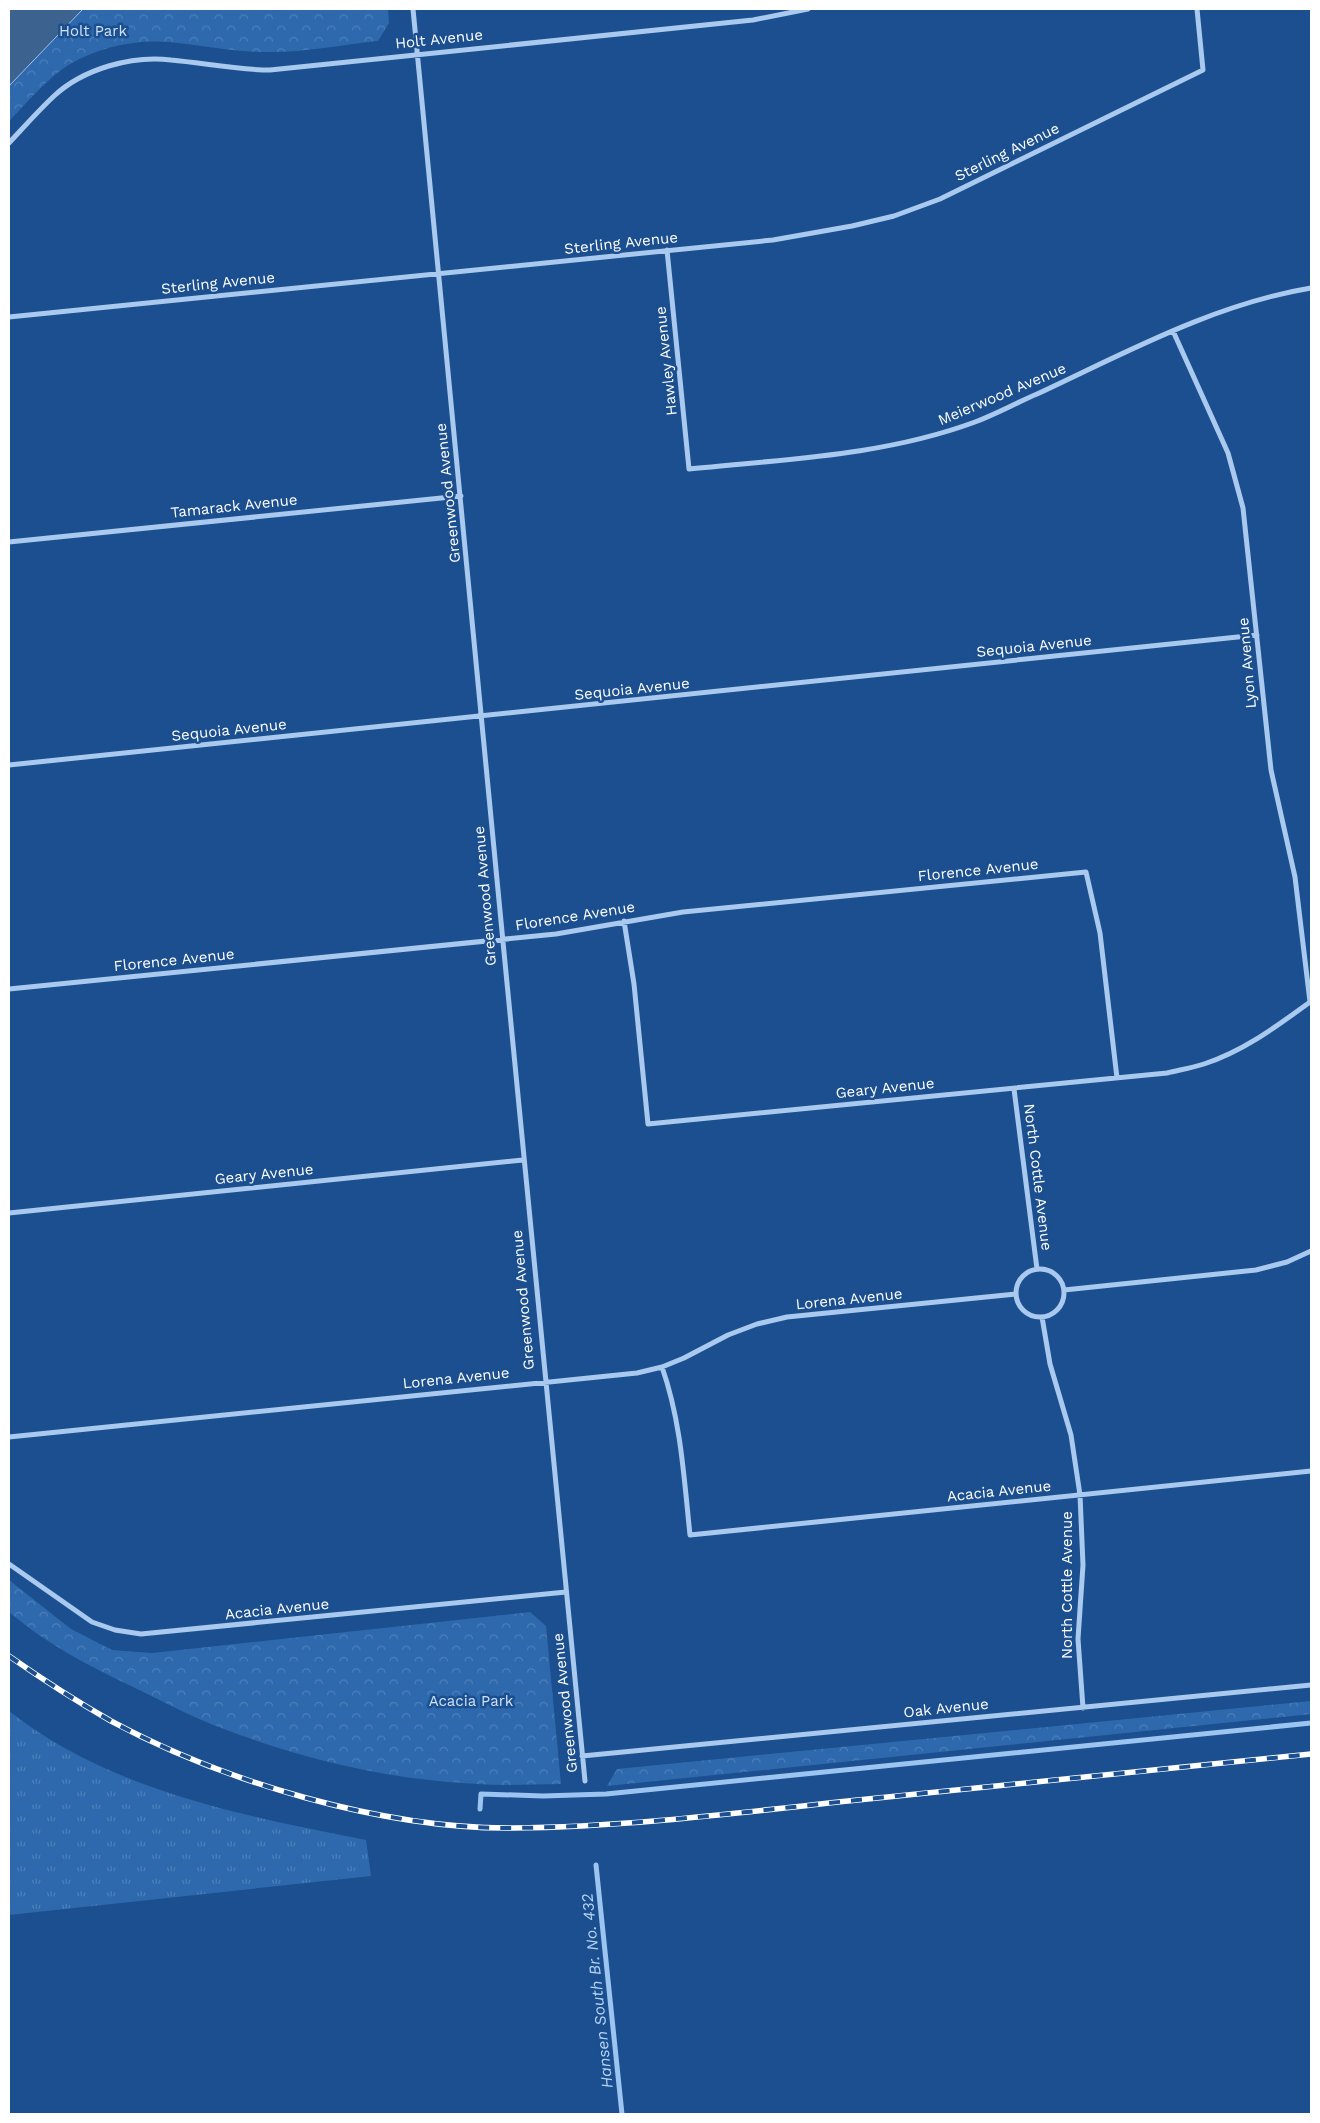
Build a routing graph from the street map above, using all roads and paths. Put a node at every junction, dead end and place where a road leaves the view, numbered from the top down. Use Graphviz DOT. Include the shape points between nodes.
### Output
graph roads {
  1 [pos="413,9"];
  2 [pos="808,9"];
  3 [pos="1197,9"];
  4 [pos="418,54"];
  5 [pos="9,143"];
  6 [pos="668,250"];
  7 [pos="439,274"];
  8 [pos="1311,288"];
  9 [pos="9,317"];
  10 [pos="1173,331"];
  11 [pos="689,469"];
  12 [pos="461,496"];
  13 [pos="9,542"];
  14 [pos="1257,635"];
  15 [pos="483,717"];
  16 [pos="9,765"];
  17 [pos="624,921"];
  18 [pos="501,940"];
  19 [pos="9,989"];
  20 [pos="1310,1002"];
  21 [pos="1117,1078"];
  22 [pos="1014,1089"];
  23 [pos="523,1160"];
  24 [pos="9,1213"];
  25 [pos="1311,1251"];
  26 [pos="1037,1269"];
  27 [pos="1064,1290"];
  28 [pos="1016,1294"];
  29 [pos="1042,1317"];
  30 [pos="662,1367"];
  31 [pos="544,1382"];
  32 [pos="9,1437"];
  33 [pos="1311,1471"];
  34 [pos="1080,1495"];
  35 [pos="9,1564"];
  36 [pos="566,1592"];
  37 [pos="1311,1684"];
  38 [pos="1083,1708"];
  39 [pos="582,1756"];
  40 [pos="585,1782"];
  1 -- 4 [label="street, Greenwood Avenue"];
  2 -- 4 [label="street, Holt Avenue" via="753,20"];
  3 -- 6 [label="street, Sterling Avenue" via="1203,70 940,199 894,216 811,235"];
  4 -- 5 [label="street, Holt Avenue" via="270,70 169,59 122,63 76,80 55,95"];
  4 -- 7 [label="street, Greenwood Avenue"];
  6 -- 7 [label="street, Sterling Avenue"];
  6 -- 11 [label="street, Hawley Avenue"];
  7 -- 9 [label="street, Sterling Avenue"];
  7 -- 12 [label="street, Greenwood Avenue"];
  8 -- 10 [label="street, Meierwood Avenue" via="1213,314"];
  10 -- 11 [label="street, Meierwood Avenue" via="977,422 935,436 853,453"];
  10 -- 14 [label="street, Lyon Avenue" via="1228,453 1235,476 1248,540"];
  12 -- 13 [label="street, Tamarack Avenue"];
  12 -- 15 [label="street, Greenwood Avenue"];
  14 -- 15 [label="street, Sequoia Avenue"];
  14 -- 20 [label="street, Lyon Avenue" via="1271,770 1295,877"];
  15 -- 16 [label="street, Sequoia Avenue"];
  15 -- 18 [label="street, Greenwood Avenue"];
  17 -- 18 [label="street, Florence Avenue"];
  17 -- 21 [label="street, Florence Avenue" via="683,912 1086,872 1100,933"];
  17 -- 22 [label="street, Geary Avenue" via="634,984 648,1124"];
  18 -- 19 [label="street, Florence Avenue"];
  18 -- 23 [label="street, Greenwood Avenue"];
  20 -- 21 [label="street, Geary Avenue" via="1255,1041 1203,1065"];
  21 -- 22 [label="street, Geary Avenue"];
  22 -- 26 [label="street, North Cottle Avenue"];
  23 -- 24 [label="street, Geary Avenue"];
  23 -- 31 [label="street, Greenwood Avenue"];
  25 -- 27 [label="street" via="1287,1262 1256,1270"];
  26 -- 27 [label="street" via="1058,1276"];
  26 -- 28 [label="street" via="1023,1275 1018,1281"];
  27 -- 29 [label="street" via="1062,1304"];
  28 -- 29 [label="street" via="1022,1310"];
  28 -- 30 [label="street, Lorena Avenue" via="779,1319 728,1335"];
  29 -- 34 [label="street, North Cottle Avenue" via="1050,1364 1071,1435"];
  30 -- 31 [label="street, Lorena Avenue" via="637,1373"];
  30 -- 34 [label="street, Acacia Avenue" via="673,1398 679,1432 690,1534"];
  31 -- 32 [label="street, Lorena Avenue"];
  31 -- 36 [label="street, Greenwood Avenue"];
  33 -- 34 [label="street, Acacia Avenue"];
  34 -- 38 [label="street, North Cottle Avenue" via="1083,1565 1078,1639"];
  35 -- 36 [label="street, Acacia Avenue" via="92,1622 141,1634"];
  36 -- 39 [label="street, Greenwood Avenue"];
  37 -- 38 [label="street, Oak Avenue"];
  38 -- 39 [label="street, Oak Avenue"];
  39 -- 40 [label="street, Greenwood Avenue"];
}
